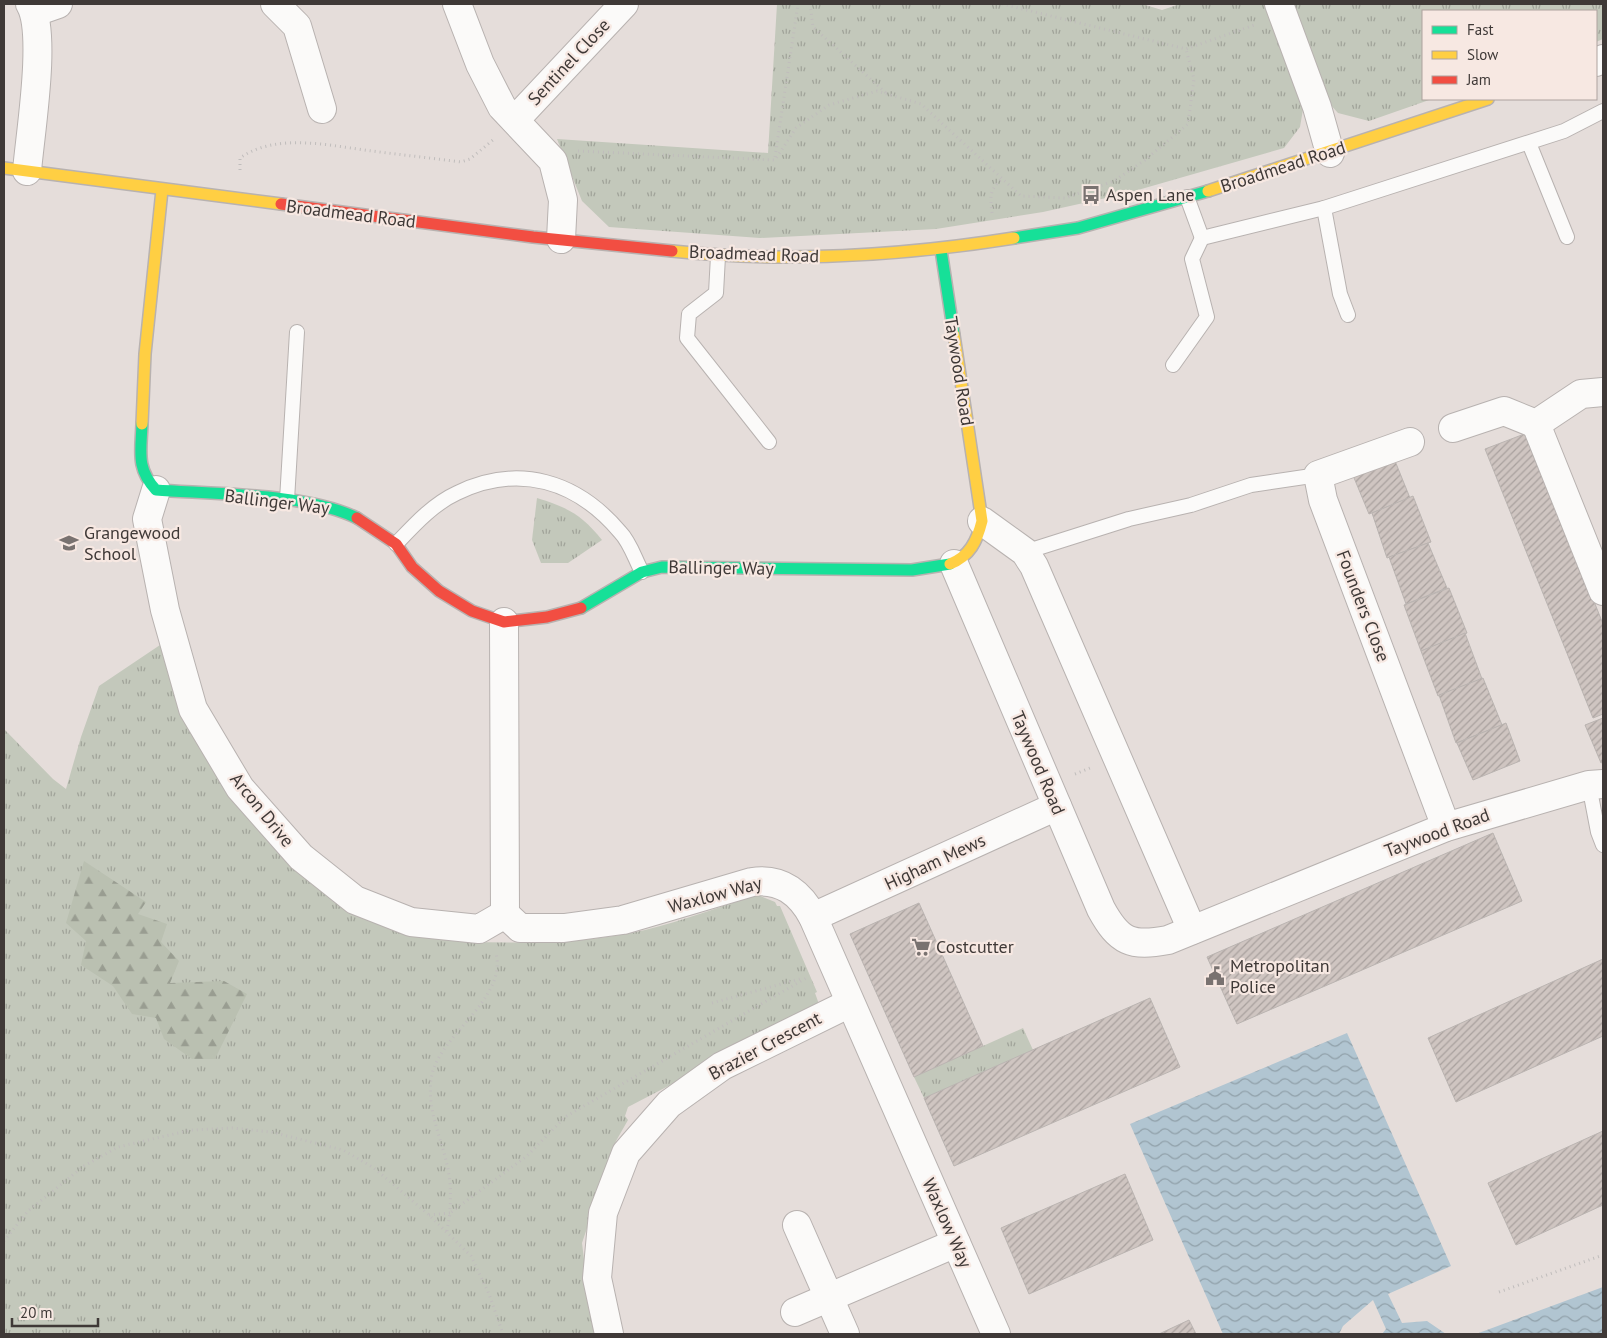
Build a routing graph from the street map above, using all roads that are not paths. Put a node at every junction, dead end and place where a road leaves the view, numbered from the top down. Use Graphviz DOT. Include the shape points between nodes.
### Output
graph roads {
  1 [pos="276,4"];
  2 [pos="457,4"];
  3 [pos="624,4"];
  4 [pos="41,6"];
  5 [pos="1281,9"];
  6 [pos="1485,100"];
  7 [pos="322,109"];
  8 [pos="1603,111"];
  9 [pos="515,120"];
  10 [pos="1529,143"];
  11 [pos="1330,153"];
  12 [pos="15,169"];
  13 [pos="162,190"];
  14 [pos="1187,198"];
  15 [pos="1324,208"];
  16 [pos="1566,237"];
  17 [pos="1202,238"];
  18 [pos="561,239"];
  19 [pos="941,250"];
  20 [pos="718,256"];
  21 [pos="1348,315"];
  22 [pos="297,332"];
  23 [pos="1173,365"];
  24 [pos="1603,392"];
  25 [pos="1536,424"];
  26 [pos="1453,428"];
  27 [pos="769,442"];
  28 [pos="1410,442"];
  29 [pos="1318,474"];
  30 [pos="156,490"];
  31 [pos="287,500"];
  32 [pos="982,521"];
  33 [pos="396,544"];
  34 [pos="1025,552"];
  35 [pos="954,564"];
  36 [pos="642,572"];
  37 [pos="1603,591"];
  38 [pos="504,622"];
  39 [pos="1596,785"];
  40 [pos="1052,796"];
  41 [pos="1446,827"];
  42 [pos="1603,845"];
  43 [pos="813,917"];
  44 [pos="497,919"];
  45 [pos="1192,930"];
  46 [pos="850,1002"];
  47 [pos="797,1225"];
  48 [pos="956,1243"];
  49 [pos="829,1297"];
  50 [pos="795,1312"];
  51 [pos="609,1334"];
  52 [pos="845,1334"];
  53 [pos="996,1334"];
  1 -- 7 [label="street" via="297,26"];
  2 -- 9 [label="street, Sentinel Close" via="480,64 502,107"];
  3 -- 9 [label="street, Sentinel Close"];
  4 -- 12 [label="street" via="39,44"];
  5 -- 11 [label="street" via="1317,106"];
  6 -- 11 [label="street, Broadmead Road"];
  8 -- 10 [label="lane" via="1564,131"];
  9 -- 18 [label="street, Sentinel Close" via="553,161 563,200"];
  10 -- 15 [label="lane"];
  10 -- 16 [label="lane"];
  11 -- 14 [label="street, Broadmead Road"];
  12 -- 13 [label="street, Broadmead Road"];
  13 -- 18 [label="street, Broadmead Road"];
  13 -- 30 [label="street" via="144,354 140,465"];
  14 -- 17 [label="lane"];
  14 -- 19 [label="street, Broadmead Road" via="1078,228"];
  15 -- 17 [label="lane"];
  15 -- 21 [label="lane" via="1340,294"];
  17 -- 23 [label="lane" via="1192,259 1207,316"];
  18 -- 20 [label="street, Broadmead Road"];
  19 -- 20 [label="street, Broadmead Road" via="847,257"];
  19 -- 32 [label="street, Taywood Road"];
  20 -- 27 [label="lane" via="716,293 689,314 687,338"];
  22 -- 31 [label="lane"];
  24 -- 25 [label="street" via="1580,394"];
  25 -- 26 [label="street" via="1504,412"];
  25 -- 37 [label="street"];
  28 -- 29 [label="street"];
  29 -- 34 [label="lane" via="1251,485"];
  29 -- 41 [label="street, Founders Close" via="1323,500"];
  30 -- 31 [label="street, Ballinger Way"];
  30 -- 44 [label="street, Arcon Drive" via="147,519 164,610 193,709 240,788 301,857 355,900 411,922 479,929"];
  31 -- 33 [label="street, Ballinger Way" via="340,509 364,521"];
  32 -- 34 [label="street"];
  32 -- 35 [label="street, Taywood Road" via="971,551"];
  33 -- 36 [label="lane" via="426,514 456,493 491,479 524,478 562,486 592,504 622,533"];
  33 -- 38 [label="street, Ballinger Way" via="412,566 438,591 472,611"];
  34 -- 45 [label="street" via="1034,566"];
  35 -- 36 [label="street, Ballinger Way" via="912,570 662,566"];
  35 -- 40 [label="street, Taywood Road"];
  36 -- 38 [label="street, Ballinger Way" via="610,594 579,609 548,617"];
  38 -- 44 [label="street"];
  39 -- 41 [label="street, Taywood Road"];
  39 -- 42 [label="lane" via="1598,832"];
  40 -- 43 [label="street, Higham Mews"];
  40 -- 45 [label="street, Taywood Road" via="1100,909 1117,933 1136,944 1150,944"];
  41 -- 45 [label="street, Taywood Road"];
  43 -- 44 [label="street, Waxlow Way" via="793,890 763,880 623,920 564,928 520,928"];
  43 -- 46 [label="street, Waxlow Way"];
  46 -- 48 [label="street, Waxlow Way"];
  46 -- 51 [label="street, Brazier Crescent" via="722,1066 669,1104 626,1153 603,1213 597,1278"];
  47 -- 49 [label="street"];
  48 -- 49 [label="street"];
  48 -- 53 [label="street, Waxlow Way"];
  49 -- 50 [label="street"];
  49 -- 52 [label="street"];
}
